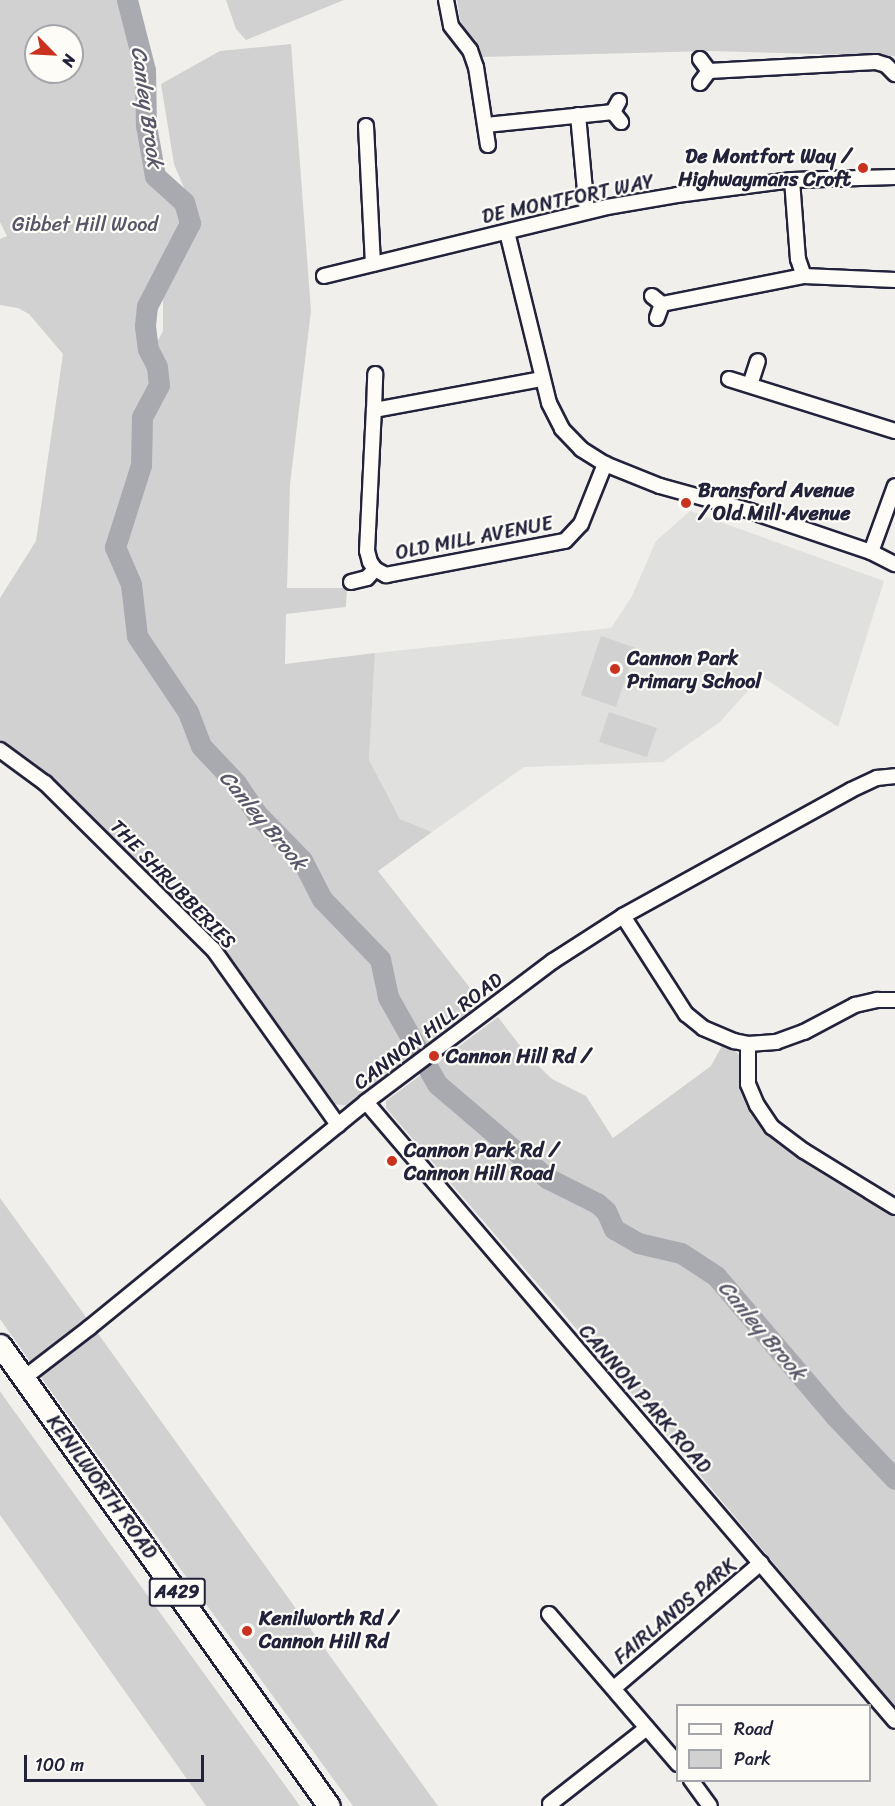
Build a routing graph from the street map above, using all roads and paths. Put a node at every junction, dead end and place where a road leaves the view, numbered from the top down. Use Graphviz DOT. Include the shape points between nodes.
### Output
graph roads {
  1 [pos="446,0"];
  2 [pos="895,74"];
  3 [pos="700,83"];
  4 [pos="617,112"];
  5 [pos="578,115"];
  6 [pos="366,121"];
  7 [pos="486,125"];
  8 [pos="488,145"];
  9 [pos="895,177"];
  10 [pos="792,180"];
  11 [pos="587,212"];
  12 [pos="507,232"];
  13 [pos="373,264"];
  14 [pos="324,276"];
  15 [pos="804,276"];
  16 [pos="895,280"];
  17 [pos="657,306"];
  18 [pos="758,361"];
  19 [pos="375,374"];
  20 [pos="542,379"];
  21 [pos="729,379"];
  22 [pos="750,385"];
  23 [pos="374,410"];
  24 [pos="895,431"];
  25 [pos="605,464"];
  26 [pos="895,486"];
  27 [pos="871,552"];
  28 [pos="895,564"];
  29 [pos="375,569"];
  30 [pos="351,582"];
  31 [pos="0,750"];
  32 [pos="895,776"];
  33 [pos="623,916"];
  34 [pos="895,1000"];
  35 [pos="747,1044"];
  36 [pos="366,1101"];
  37 [pos="338,1125"];
  38 [pos="895,1207"];
  39 [pos="0,1345"];
  40 [pos="24,1378"];
  41 [pos="761,1563"];
  42 [pos="549,1614"];
  43 [pos="614,1688"];
  44 [pos="895,1721"];
  45 [pos="647,1728"];
  46 [pos="676,1762"];
  47 [pos="693,1782"];
  48 [pos="549,1802"];
  49 [pos="328,1806"];
  50 [pos="710,1806"];
  1 -- 7 [label="street" via="451,26 470,50 476,67"];
  2 -- 3 [label="street" via="876,62 704,65"];
  4 -- 5 [label="street"];
  5 -- 7 [label="street"];
  5 -- 11 [label="street"];
  6 -- 13 [label="street"];
  7 -- 8 [label="street"];
  9 -- 10 [label="street, DE MONTFORT WAY"];
  10 -- 11 [label="street, DE MONTFORT WAY"];
  10 -- 15 [label="street" via="798,259"];
  11 -- 12 [label="street, DE MONTFORT WAY"];
  12 -- 13 [label="street, DE MONTFORT WAY"];
  12 -- 20 [label="street"];
  13 -- 14 [label="street, DE MONTFORT WAY"];
  15 -- 16 [label="street"];
  15 -- 17 [label="street"];
  18 -- 22 [label="street"];
  19 -- 23 [label="street, OLD MILL AVENUE"];
  20 -- 23 [label="street"];
  20 -- 25 [label="street" via="562,429 581,449"];
  21 -- 22 [label="street"];
  22 -- 24 [label="street"];
  23 -- 29 [label="street, OLD MILL AVENUE" via="367,551"];
  25 -- 27 [label="street" via="660,486 750,511"];
  25 -- 29 [label="street, OLD MILL AVENUE" via="581,524 565,541 386,575"];
  26 -- 27 [label="street"];
  27 -- 28 [label="street"];
  29 -- 30 [label="street, OLD MILL AVENUE" via="367,578"];
  31 -- 37 [label="street, THE SHRUBBERIES" via="45,783 213,949"];
  32 -- 33 [label="street, CANNON HILL ROAD" via="877,778 851,790"];
  33 -- 35 [label="street" via="686,1014 712,1033"];
  33 -- 36 [label="street, CANNON HILL ROAD" via="553,961"];
  34 -- 35 [label="street" via="855,1005 787,1039"];
  35 -- 38 [label="street" via="748,1084 772,1127 797,1147"];
  36 -- 37 [label="street, CANNON HILL ROAD"];
  36 -- 41 [label="street, CANNON PARK ROAD"];
  37 -- 40 [label="street, CANNON HILL ROAD"];
  39 -- 40 [label="main road, KENILWORTH ROAD / A429"];
  40 -- 49 [label="main road, KENILWORTH ROAD / A429"];
  41 -- 43 [label="street, FAIRLANDS PARK"];
  41 -- 44 [label="street, CANNON PARK ROAD"];
  42 -- 43 [label="street, FAIRLANDS PARK"];
  43 -- 45 [label="street, FAIRLANDS PARK"];
  45 -- 46 [label="street, FAIRLANDS PARK"];
  45 -- 48 [label="street"];
  47 -- 50 [label="street"];
}
